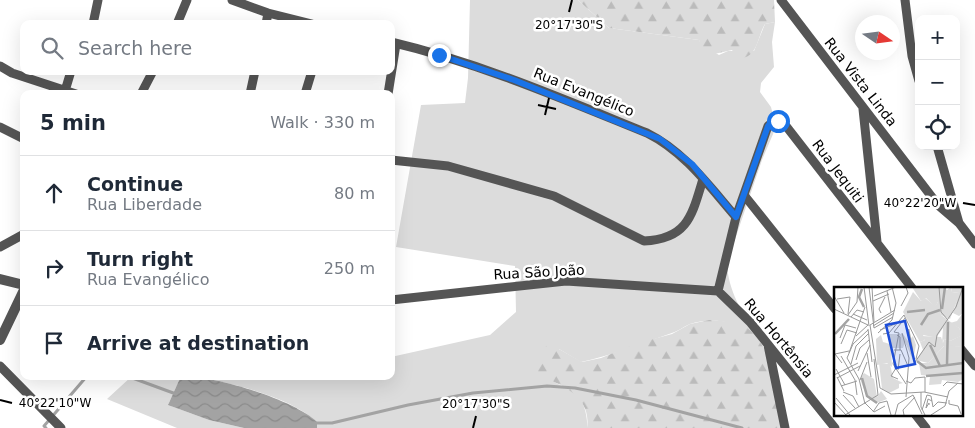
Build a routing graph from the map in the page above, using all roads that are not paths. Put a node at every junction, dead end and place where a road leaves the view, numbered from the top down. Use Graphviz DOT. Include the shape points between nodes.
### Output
graph roads {
  1 [pos="98,0"];
  2 [pos="187,0"];
  3 [pos="232,0"];
  4 [pos="899,0"];
  5 [pos="782,2"];
  6 [pos="905,4"];
  7 [pos="268,13"];
  8 [pos="94,20"];
  9 [pos="178,20"];
  10 [pos="267,20"];
  11 [pos="296,20"];
  12 [pos="395,43"];
  13 [pos="0,66"];
  14 [pos="915,67"];
  15 [pos="20,74"];
  16 [pos="23,75"];
  17 [pos="70,75"];
  18 [pos="151,75"];
  19 [pos="254,75"];
  20 [pos="311,75"];
  21 [pos="390,75"];
  22 [pos="62,90"];
  23 [pos="65,90"];
  24 [pos="143,90"];
  25 [pos="251,90"];
  26 [pos="306,90"];
  27 [pos="388,90"];
  28 [pos="863,108"];
  29 [pos="0,127"];
  30 [pos="20,137"];
  31 [pos="938,150"];
  32 [pos="395,160"];
  33 [pos="703,179"];
  34 [pos="744,194"];
  35 [pos="736,217"];
  36 [pos="959,224"];
  37 [pos="20,236"];
  38 [pos="877,244"];
  39 [pos="975,244"];
  40 [pos="0,247"];
  41 [pos="0,279"];
  42 [pos="20,284"];
  43 [pos="911,287"];
  44 [pos="718,291"];
  45 [pos="20,298"];
  46 [pos="395,300"];
  47 [pos="834,308"];
  48 [pos="0,340"];
  49 [pos="768,343"];
  50 [pos="962,350"];
  51 [pos="0,366"];
  52 [pos="975,366"];
  53 [pos="917,416"];
  54 [pos="61,428"];
  55 [pos="785,428"];
  56 [pos="835,428"];
  57 [pos="926,428"];
  1 -- 8 [label="street"];
  2 -- 9 [label="street"];
  3 -- 7 [label="street"];
  4 -- 6 [label="street"];
  5 -- 28 [label="street, Rua Vista Linda"];
  6 -- 14 [label="street"];
  7 -- 10 [label="street"];
  7 -- 11 [label="street"];
  12 -- 33 [label="street, Rua Evangélico" via="514,80 648,133 678,152"];
  13 -- 15 [label="street"];
  16 -- 22 [label="street"];
  17 -- 23 [label="street"];
  18 -- 24 [label="street"];
  19 -- 25 [label="street"];
  20 -- 26 [label="street"];
  21 -- 27 [label="street"];
  28 -- 36 [label="street, Rua Vista Linda" via="938,205"];
  28 -- 38 [label="street"];
  29 -- 30 [label="street"];
  31 -- 36 [label="street"];
  32 -- 33 [label="street" via="448,166 554,196 644,241 676,232 686,225"];
  33 -- 35 [label="street, Rua Evangélico"];
  34 -- 35 [label="street"];
  34 -- 38 [label="street, Rua Jequiti" via="768,126 778,121 786,126"];
  34 -- 47 [label="street"];
  35 -- 44 [label="street"];
  36 -- 39 [label="street, Rua Vista Linda"];
  37 -- 40 [label="street"];
  38 -- 43 [label="street, Rua Jequiti"];
  41 -- 42 [label="street"];
  44 -- 46 [label="street, Rua São João" via="566,281"];
  44 -- 49 [label="street, Rua Hortênsia"];
  45 -- 48 [label="street"];
  49 -- 55 [label="street"];
  49 -- 56 [label="street, Rua Hortênsia"];
  50 -- 52 [label="street"];
  51 -- 54 [label="street"];
  53 -- 57 [label="street"];
}
